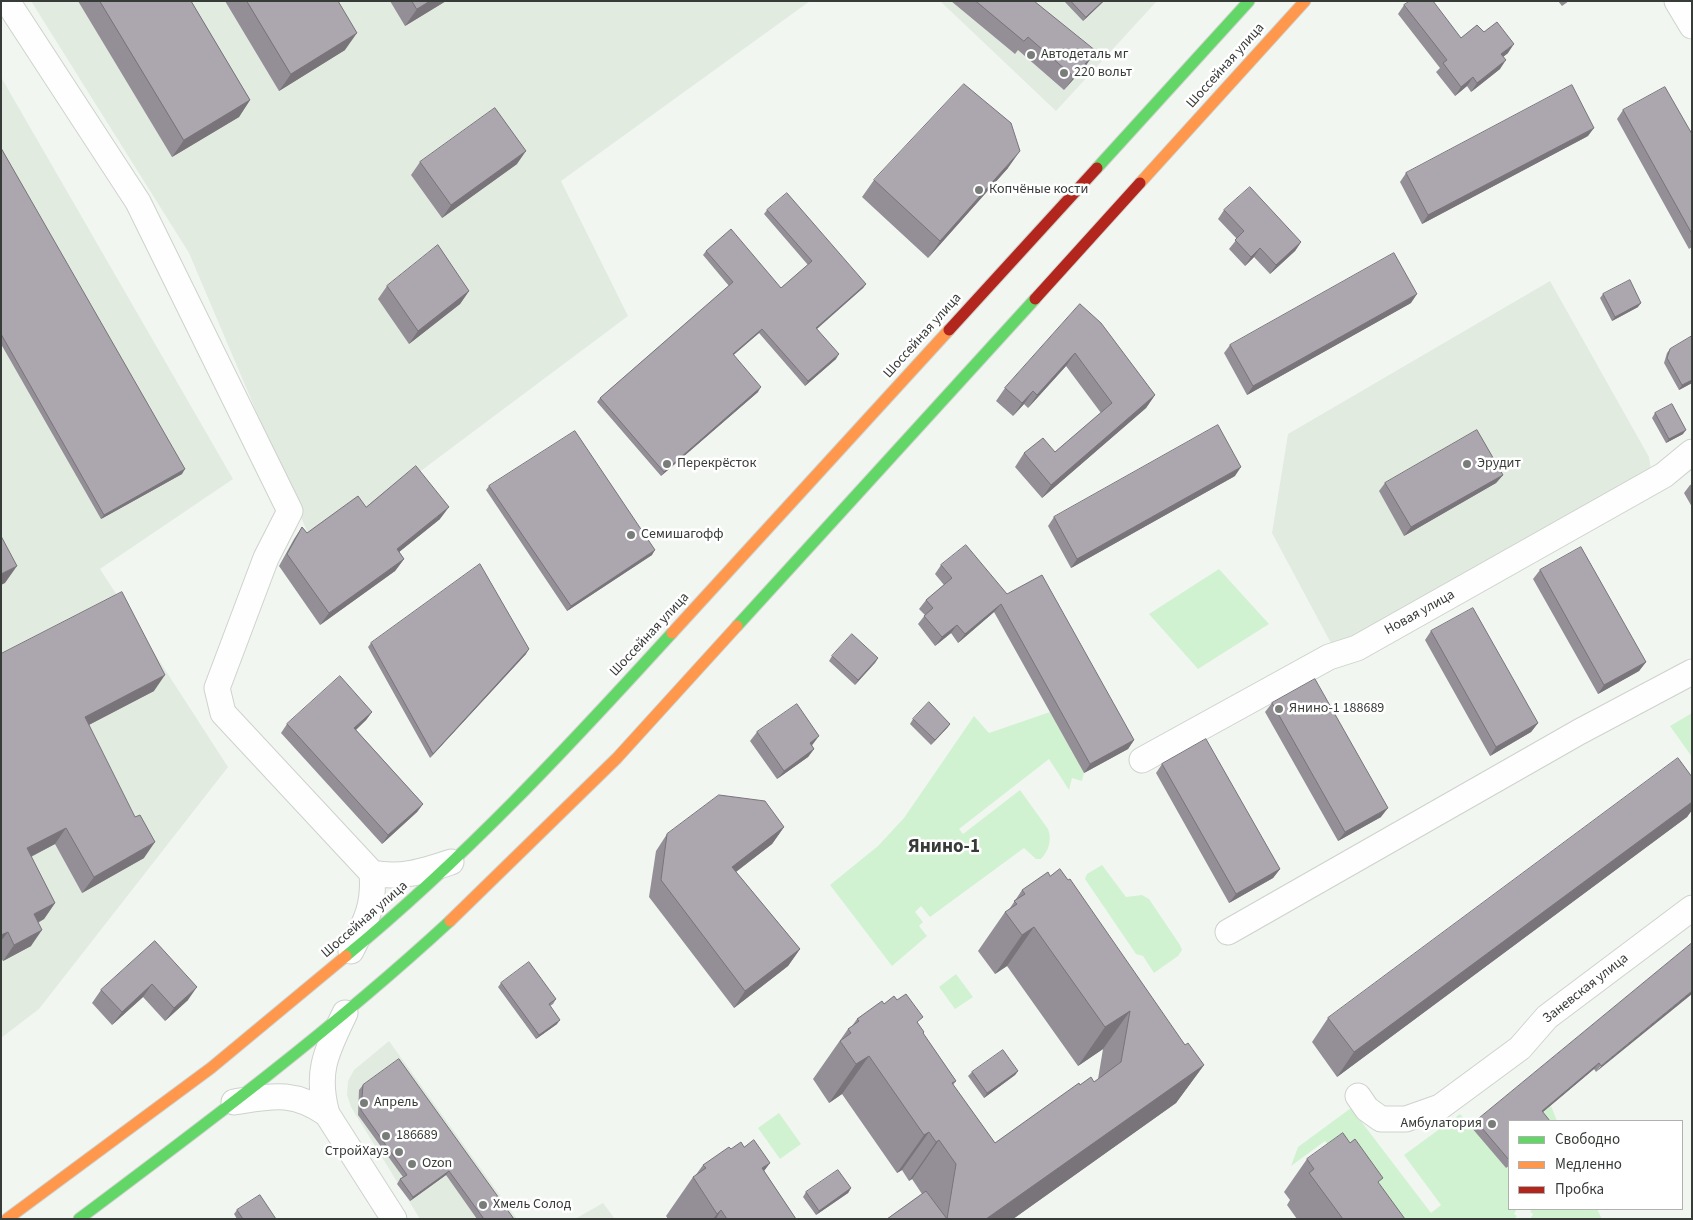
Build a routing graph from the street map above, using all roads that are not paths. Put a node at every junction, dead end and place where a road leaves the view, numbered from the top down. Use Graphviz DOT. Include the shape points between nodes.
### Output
graph roads {
  1 [pos="7,1"];
  2 [pos="1249,1"];
  3 [pos="1305,1"];
  4 [pos="1676,1"];
  5 [pos="1692,26"];
  6 [pos="1692,452"];
  7 [pos="1692,672"];
  8 [pos="1142,760"];
  9 [pos="453,861"];
  10 [pos="372,873"];
  11 [pos="1692,908"];
  12 [pos="1228,932"];
  13 [pos="350,953"];
  14 [pos="345,1013"];
  15 [pos="1358,1096"];
  16 [pos="234,1102"];
  17 [pos="327,1114"];
  18 [pos="7,1219"];
  19 [pos="79,1219"];
  20 [pos="394,1219"];
  1 -- 10 [label="street" via="138,202 290,511 266,558 216,688 223,713"];
  2 -- 9 [label="main road, Шоссейная улица" via="606,706"];
  3 -- 14 [label="main road, Шоссейная улица" via="617,758 503,871"];
  4 -- 5 [label="street"];
  6 -- 8 [label="street, Новая улица" via="1664,475 1357,648 1329,657"];
  7 -- 12 [label="street" via="1579,732"];
  9 -- 10 [label="street" via="413,874 390,877"];
  9 -- 13 [label="main road, Шоссейная улица"];
  10 -- 13 [label="street" via="374,891 370,912"];
  11 -- 15 [label="street, Заневская улица" via="1547,1017 1520,1048 1440,1107 1406,1119 1381,1120"];
  13 -- 18 [label="main road, Шоссейная улица" via="211,1068"];
  14 -- 16 [label="main road, Шоссейная улица"];
  14 -- 17 [label="street" via="326,1054 321,1074"];
  16 -- 17 [label="street" via="276,1095 294,1097 312,1103"];
  16 -- 19 [label="main road, Шоссейная улица"];
  17 -- 20 [label="street"];
}
